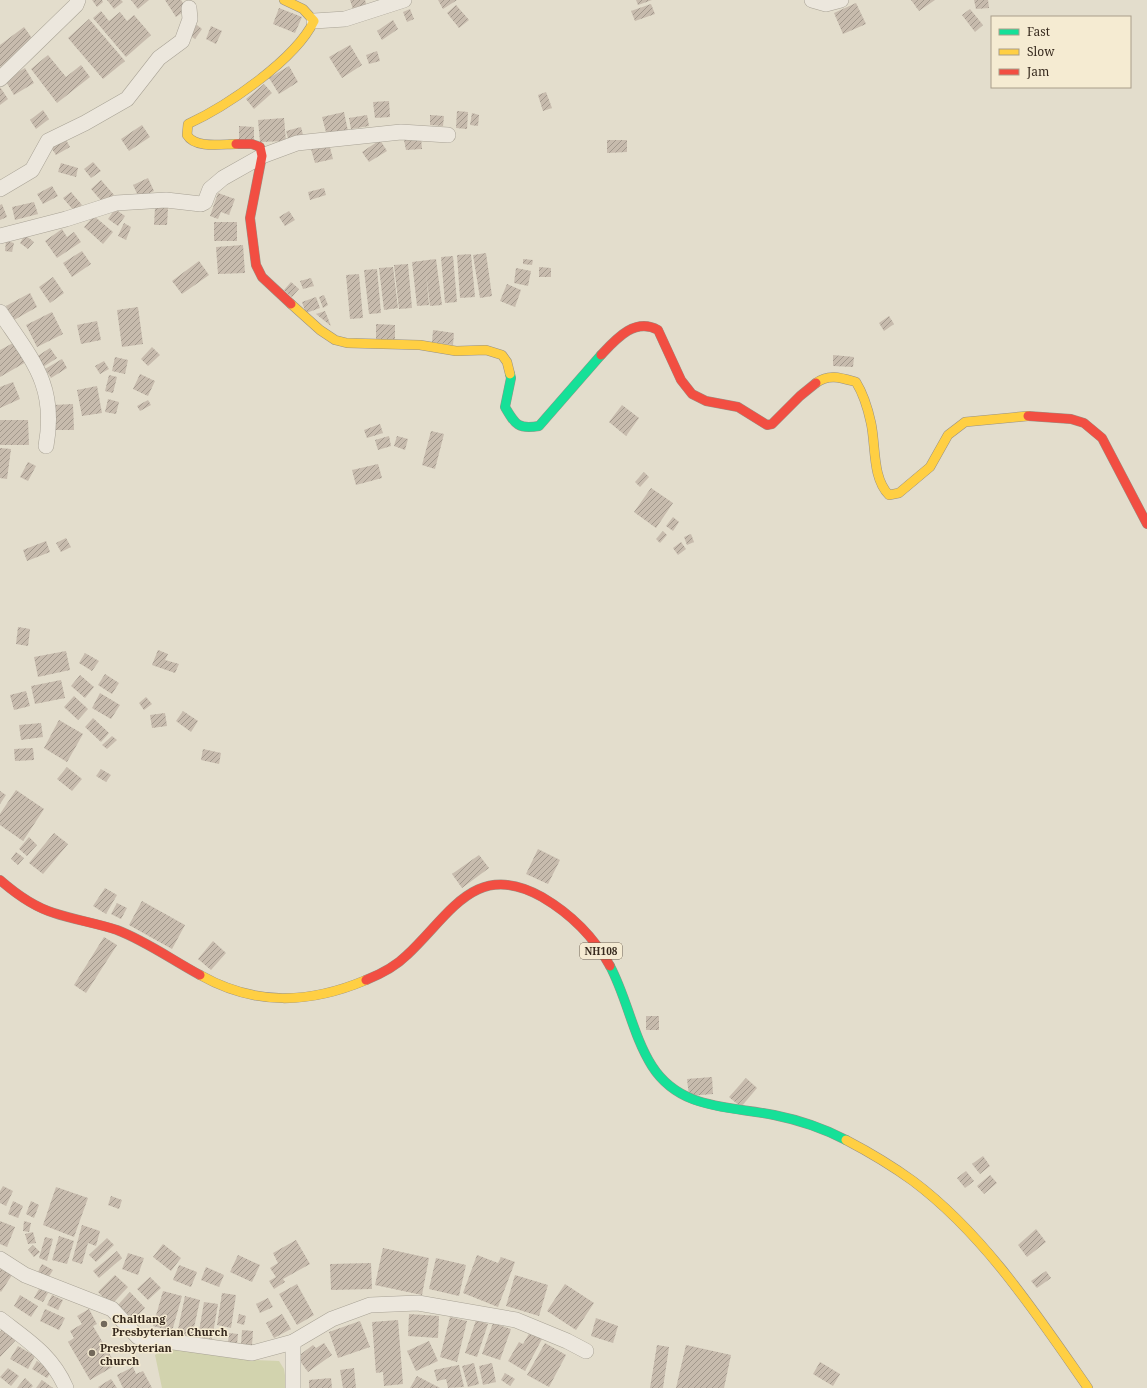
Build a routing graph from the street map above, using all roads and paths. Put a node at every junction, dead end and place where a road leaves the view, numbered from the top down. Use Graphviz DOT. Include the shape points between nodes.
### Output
graph roads {
  1 [pos="78,0"];
  2 [pos="284,0"];
  3 [pos="404,0"];
  4 [pos="812,0"];
  5 [pos="841,0"];
  6 [pos="189,8"];
  7 [pos="314,21"];
  8 [pos="0,79"];
  9 [pos="448,135"];
  10 [pos="262,156"];
  11 [pos="0,189"];
  12 [pos="0,236"];
  13 [pos="0,312"];
  14 [pos="46,446"];
  15 [pos="1147,524"];
  16 [pos="0,880"];
  17 [pos="0,1259"];
  18 [pos="0,1319"];
  19 [pos="293,1342"];
  20 [pos="586,1351"];
  21 [pos="66,1388"];
  22 [pos="293,1388"];
  23 [pos="1088,1388"];
  1 -- 8 [label="street" via="76,5"];
  2 -- 7 [label="main road" via="303,9"];
  3 -- 7 [label="street" via="345,19"];
  4 -- 5 [label="street" via="826,4"];
  6 -- 11 [label="street" via="190,19 182,41 159,58 127,99 48,141 32,170"];
  7 -- 10 [label="main road" via="313,27 303,40 278,62 220,108 188,124 187,136 192,141 258,145"];
  9 -- 10 [label="street" via="402,132 330,138 297,143"];
  10 -- 12 [label="street" via="217,183 201,204 166,200 116,203"];
  10 -- 15 [label="main road" via="250,218 256,265 270,286 335,340 347,343 420,345 456,351 486,350 502,355 507,362 511,378 505,407 519,426 539,426 617,338 634,327 651,326 658,330 678,374 693,395 700,400 733,405 767,425 772,424 821,379 833,376 856,382 863,394 871,424 879,480 889,495 899,493 930,467 948,435 965,422 1027,416 1071,419 1084,424 1102,438"];
  13 -- 14 [label="street" via="31,358 45,387 49,430"];
  16 -- 23 [label="main road, NH108" via="21,897 52,912 125,933 221,986 253,997 305,995 343,989 376,977 408,954 452,905 479,887 510,885 532,892 576,921 592,938 607,960 642,1046 662,1080 679,1094 701,1104 766,1113 797,1120 833,1133 865,1148 906,1175 957,1219 1005,1275"];
  17 -- 19 [label="street" via="25,1275 112,1309 138,1337 252,1353"];
  18 -- 21 [label="street" via="43,1353 59,1373"];
  19 -- 20 [label="street" via="332,1319 370,1305 418,1303 516,1320"];
  19 -- 22 [label="street"];
}
